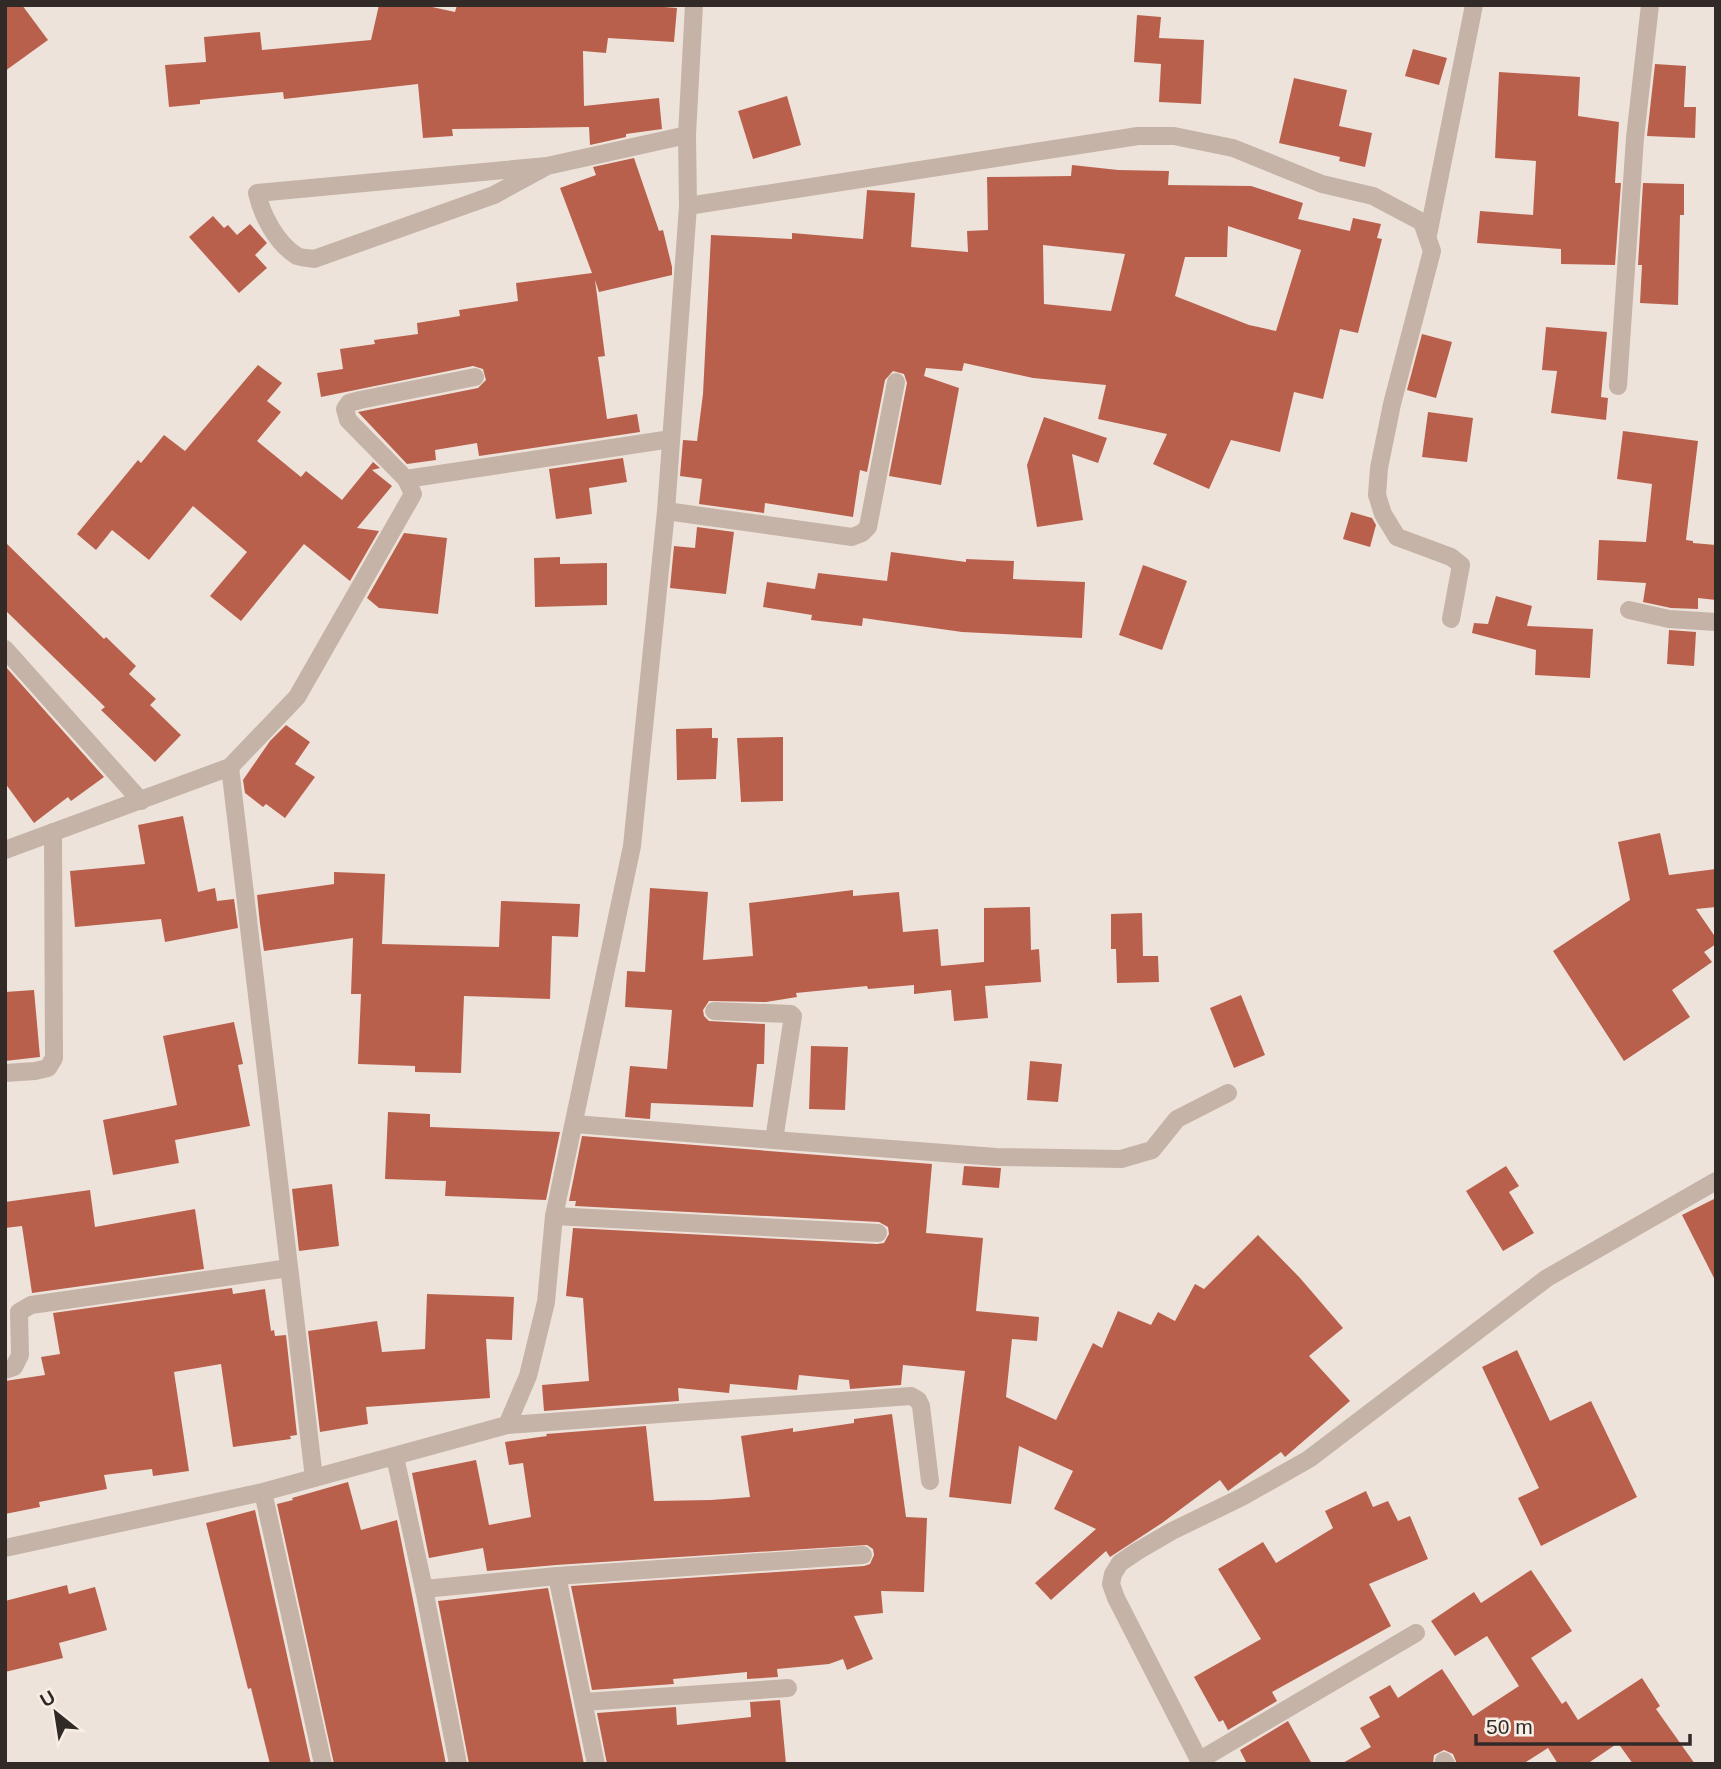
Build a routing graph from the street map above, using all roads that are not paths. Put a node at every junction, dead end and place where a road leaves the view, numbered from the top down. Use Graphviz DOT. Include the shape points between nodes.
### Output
graph roads {
  1 [pos="694,5"];
  2 [pos="1474,5"];
  3 [pos="1650,5"];
  4 [pos="687,135"];
  5 [pos="547,166"];
  6 [pos="688,206"];
  7 [pos="1428,235"];
  8 [pos="475,377"];
  9 [pos="897,382"];
  10 [pos="1618,386"];
  11 [pos="671,439"];
  12 [pos="406,479"];
  13 [pos="666,511"];
  14 [pos="1629,610"];
  15 [pos="1451,620"];
  16 [pos="1716,622"];
  17 [pos="5,649"];
  18 [pos="230,767"];
  19 [pos="141,801"];
  20 [pos="53,832"];
  21 [pos="8,843"];
  22 [pos="714,1011"];
  23 [pos="5,1073"];
  24 [pos="1228,1093"];
  25 [pos="575,1124"];
  26 [pos="774,1140"];
  27 [pos="1716,1181"];
  28 [pos="554,1216"];
  29 [pos="878,1233"];
  30 [pos="289,1268"];
  31 [pos="5,1370"];
  32 [pos="507,1425"];
  33 [pos="395,1457"];
  34 [pos="314,1478"];
  35 [pos="930,1481"];
  36 [pos="263,1492"];
  37 [pos="5,1548"];
  38 [pos="863,1555"];
  39 [pos="557,1576"];
  40 [pos="424,1589"];
  41 [pos="1416,1633"];
  42 [pos="788,1688"];
  43 [pos="584,1702"];
  44 [pos="1200,1762"];
  45 [pos="323,1764"];
  46 [pos="457,1764"];
  47 [pos="596,1764"];
  1 -- 4 [label="street"];
  2 -- 7 [label="street"];
  3 -- 10 [label="street" via="1635,138"];
  4 -- 5 [label="street"];
  4 -- 6 [label="street"];
  5 -- 5 [label="street" via="494,195 314,259 298,257 275,234 261,211 257,193"];
  6 -- 7 [label="street" via="1138,136 1174,136 1233,148 1322,184 1373,197 1422,222"];
  6 -- 11 [label="street"];
  7 -- 15 [label="street" via="1432,251 1392,404 1377,495 1397,537 1461,565"];
  8 -- 12 [label="street" via="349,403 345,409 348,420"];
  9 -- 13 [label="street" via="868,527 862,533 852,537"];
  11 -- 12 [label="street"];
  11 -- 13 [label="street"];
  12 -- 18 [label="street" via="413,494 297,697"];
  13 -- 25 [label="street" via="632,846"];
  14 -- 16 [label="street"];
  17 -- 19 [label="street"];
  18 -- 19 [label="street"];
  18 -- 30 [label="street"];
  19 -- 20 [label="street"];
  20 -- 21 [label="street"];
  20 -- 23 [label="street" via="54,1058 48,1068"];
  22 -- 26 [label="street" via="793,1016"];
  24 -- 26 [label="street" via="1177,1119 1152,1150 1121,1159 996,1157"];
  25 -- 26 [label="street"];
  25 -- 28 [label="street"];
  27 -- 44 [label="street" via="1546,1278 1309,1459 1120,1563 1111,1584 1116,1598"];
  28 -- 29 [label="street"];
  28 -- 32 [label="street" via="546,1302 528,1376"];
  30 -- 31 [label="street" via="31,1305 19,1312 20,1355 14,1367"];
  30 -- 34 [label="street"];
  32 -- 33 [label="street"];
  32 -- 35 [label="street" via="911,1396 921,1406"];
  33 -- 34 [label="street"];
  33 -- 40 [label="street"];
  34 -- 36 [label="street"];
  36 -- 37 [label="street"];
  36 -- 45 [label="street"];
  38 -- 39 [label="street"];
  39 -- 40 [label="street"];
  39 -- 43 [label="street"];
  40 -- 46 [label="street"];
  41 -- 44 [label="street"];
  42 -- 43 [label="street"];
  43 -- 47 [label="street"];
}
